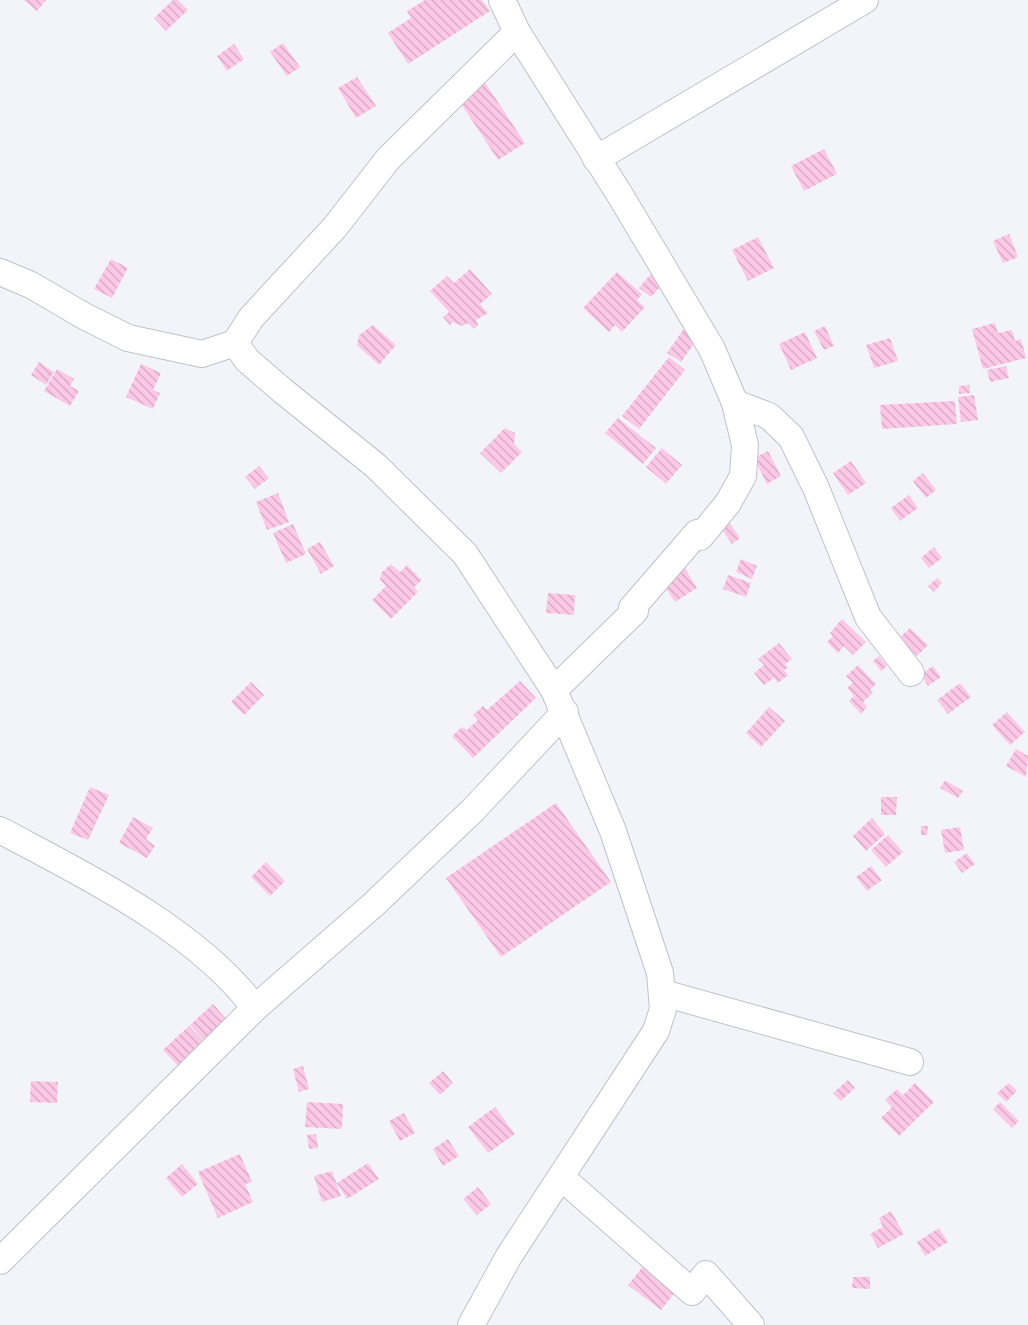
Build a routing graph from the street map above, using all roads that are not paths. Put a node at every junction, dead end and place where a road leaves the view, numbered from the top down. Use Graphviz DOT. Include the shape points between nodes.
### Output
graph roads {
  1 [pos="502,0"];
  2 [pos="865,0"];
  3 [pos="517,32"];
  4 [pos="596,159"];
  5 [pos="0,272"];
  6 [pos="235,343"];
  7 [pos="735,403"];
  8 [pos="911,673"];
  9 [pos="560,701"];
  10 [pos="0,830"];
  11 [pos="663,993"];
  12 [pos="255,1008"];
  13 [pos="910,1062"];
  14 [pos="561,1177"];
  15 [pos="0,1262"];
  16 [pos="471,1325"];
  17 [pos="751,1325"];
  1 -- 3 [label="street"];
  2 -- 4 [label="street"];
  3 -- 4 [label="street"];
  3 -- 6 [label="street" via="388,159 335,227 251,318"];
  4 -- 7 [label="street" via="712,349"];
  5 -- 6 [label="street" via="128,338 202,354"];
  6 -- 9 [label="street" via="247,360 274,384 376,466 465,554"];
  7 -- 8 [label="street" via="769,416 791,437 868,617"];
  7 -- 9 [label="street" via="745,445 739,486 700,537 697,534 632,608 635,611"];
  9 -- 11 [label="street" via="625,863 660,972"];
  9 -- 12 [label="street" via="473,810 373,905"];
  10 -- 12 [label="street" via="107,888 179,936 242,989"];
  11 -- 13 [label="street"];
  11 -- 14 [label="street" via="656,1032"];
  12 -- 15 [label="street"];
  14 -- 16 [label="street" via="509,1256"];
  14 -- 17 [label="street" via="692,1292 706,1274"];
}
